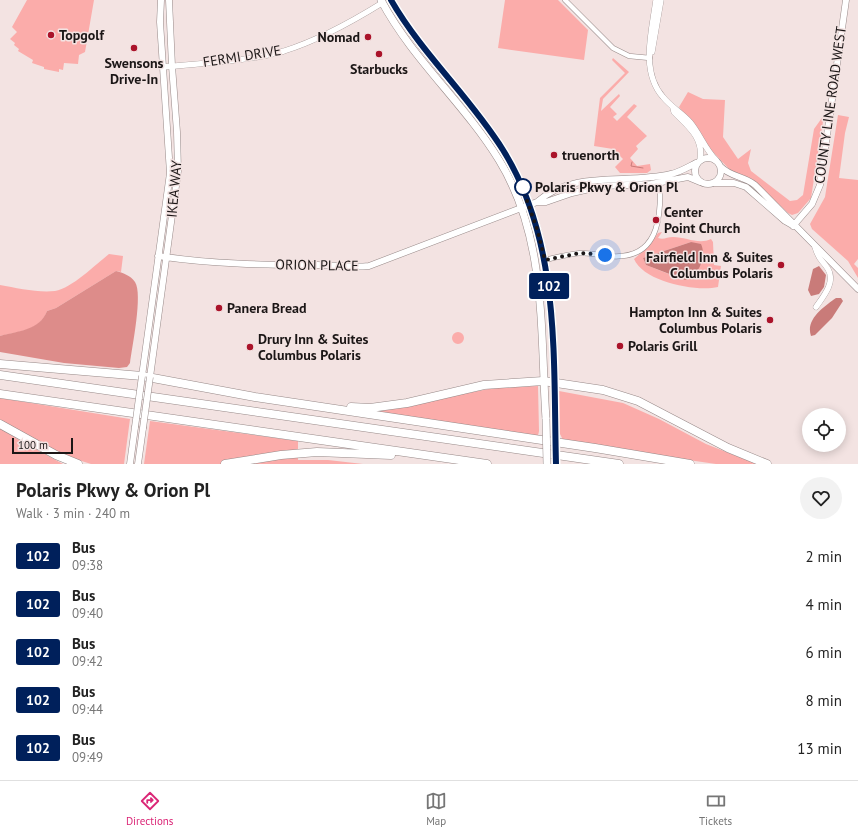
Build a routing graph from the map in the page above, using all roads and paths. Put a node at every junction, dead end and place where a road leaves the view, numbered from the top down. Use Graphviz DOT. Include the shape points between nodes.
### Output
graph roads {
  1 [pos="161,0"];
  2 [pos="169,0"];
  3 [pos="391,0"];
  4 [pos="565,0"];
  5 [pos="656,0"];
  6 [pos="660,0"];
  7 [pos="846,0"];
  8 [pos="382,2"];
  9 [pos="650,58"];
  10 [pos="172,66"];
  11 [pos="163,67"];
  12 [pos="673,107"];
  13 [pos="716,160"];
  14 [pos="698,161"];
  15 [pos="721,167"];
  16 [pos="683,170"];
  17 [pos="700,182"];
  18 [pos="660,183"];
  19 [pos="712,184"];
  20 [pos="537,202"];
  21 [pos="529,204"];
  22 [pos="521,207"];
  23 [pos="794,226"];
  24 [pos="815,247"];
  25 [pos="158,256"];
  26 [pos="167,257"];
  27 [pos="545,260"];
  28 [pos="858,290"];
  29 [pos="816,307"];
  30 [pos="0,364"];
  31 [pos="0,375"];
  32 [pos="146,377"];
  33 [pos="544,381"];
  34 [pos="555,383"];
  35 [pos="0,394"];
  36 [pos="318,406"];
  37 [pos="0,424"];
  38 [pos="436,457"];
  39 [pos="78,464"];
  40 [pos="130,464"];
  41 [pos="138,464"];
  42 [pos="225,464"];
  43 [pos="487,464"];
  44 [pos="547,464"];
  45 [pos="556,464"];
  46 [pos="619,464"];
  47 [pos="690,464"];
  48 [pos="767,464"];
  1 -- 11 [label="main road, IKEA WAY"];
  2 -- 10 [label="main road, IKEA WAY"];
  3 -- 21 [label="main road" via="412,34 500,145"];
  4 -- 9 [label="street" via="613,48 629,56"];
  5 -- 9 [label="street"];
  6 -- 9 [label="street"];
  7 -- 23 [label="main road, COUNTY LINE ROAD WEST" via="820,185 812,204"];
  8 -- 10 [label="street, FERMI DRIVE" via="336,28 284,51"];
  8 -- 22 [label="main road" via="408,44 499,159"];
  9 -- 12 [label="street" via="655,86"];
  10 -- 11 [label="street, FERMI DRIVE"];
  10 -- 26 [label="main road, IKEA WAY" via="178,165"];
  11 -- 25 [label="main road, IKEA WAY" via="170,159"];
  12 -- 13 [label="street" via="690,122"];
  12 -- 14 [label="street" via="674,112 688,126 702,148"];
  13 -- 14 [label="main road" via="708,157"];
  13 -- 15 [label="main road"];
  14 -- 16 [label="main road, ORION PLACE"];
  14 -- 17 [label="main road" via="694,172"];
  15 -- 19 [label="main road" via="719,179"];
  15 -- 23 [label="main road" via="729,174 750,181 788,217"];
  16 -- 18 [label="main road"];
  16 -- 20 [label="main road, ORION PLACE" via="659,176 580,183 544,195"];
  17 -- 18 [label="main road, ORION PLACE" via="688,177"];
  17 -- 19 [label="main road"];
  18 -- 20 [label="main road, ORION PLACE" via="603,186 546,202"];
  18 -- 27 [label="street" via="659,221 650,241 640,249 621,257 580,253"];
  19 -- 23 [label="main road" via="734,183 746,187"];
  20 -- 21 [label="main road, ORION PLACE"];
  21 -- 22 [label="main road, ORION PLACE"];
  21 -- 27 [label="main road"];
  22 -- 26 [label="main road, ORION PLACE" via="369,266 351,268 215,262"];
  22 -- 33 [label="main road" via="538,276"];
  23 -- 24 [label="main road"];
  24 -- 28 [label="main road"];
  24 -- 29 [label="street" via="819,259 828,269 830,280 827,292"];
  25 -- 26 [label="main road, ORION PLACE"];
  25 -- 32 [label="main road, IKEA WAY"];
  26 -- 32 [label="main road, IKEA WAY"];
  27 -- 34 [label="main road" via="550,292"];
  30 -- 32 [label="highway"];
  31 -- 46 [label="highway"];
  32 -- 36 [label="highway"];
  32 -- 40 [label="main road, bridge"];
  32 -- 41 [label="main road, bridge"];
  33 -- 34 [label="highway"];
  33 -- 36 [label="highway" via="484,385 406,403 370,408"];
  33 -- 44 [label="main road, bridge"];
  34 -- 45 [label="main road, bridge"];
  34 -- 48 [label="highway" via="603,390 638,401 728,448"];
  35 -- 38 [label="highway"];
  36 -- 47 [label="highway"];
  37 -- 39 [label="highway" via="56,455"];
  38 -- 42 [label="highway" via="317,452"];
  38 -- 43 [label="highway"];
}
